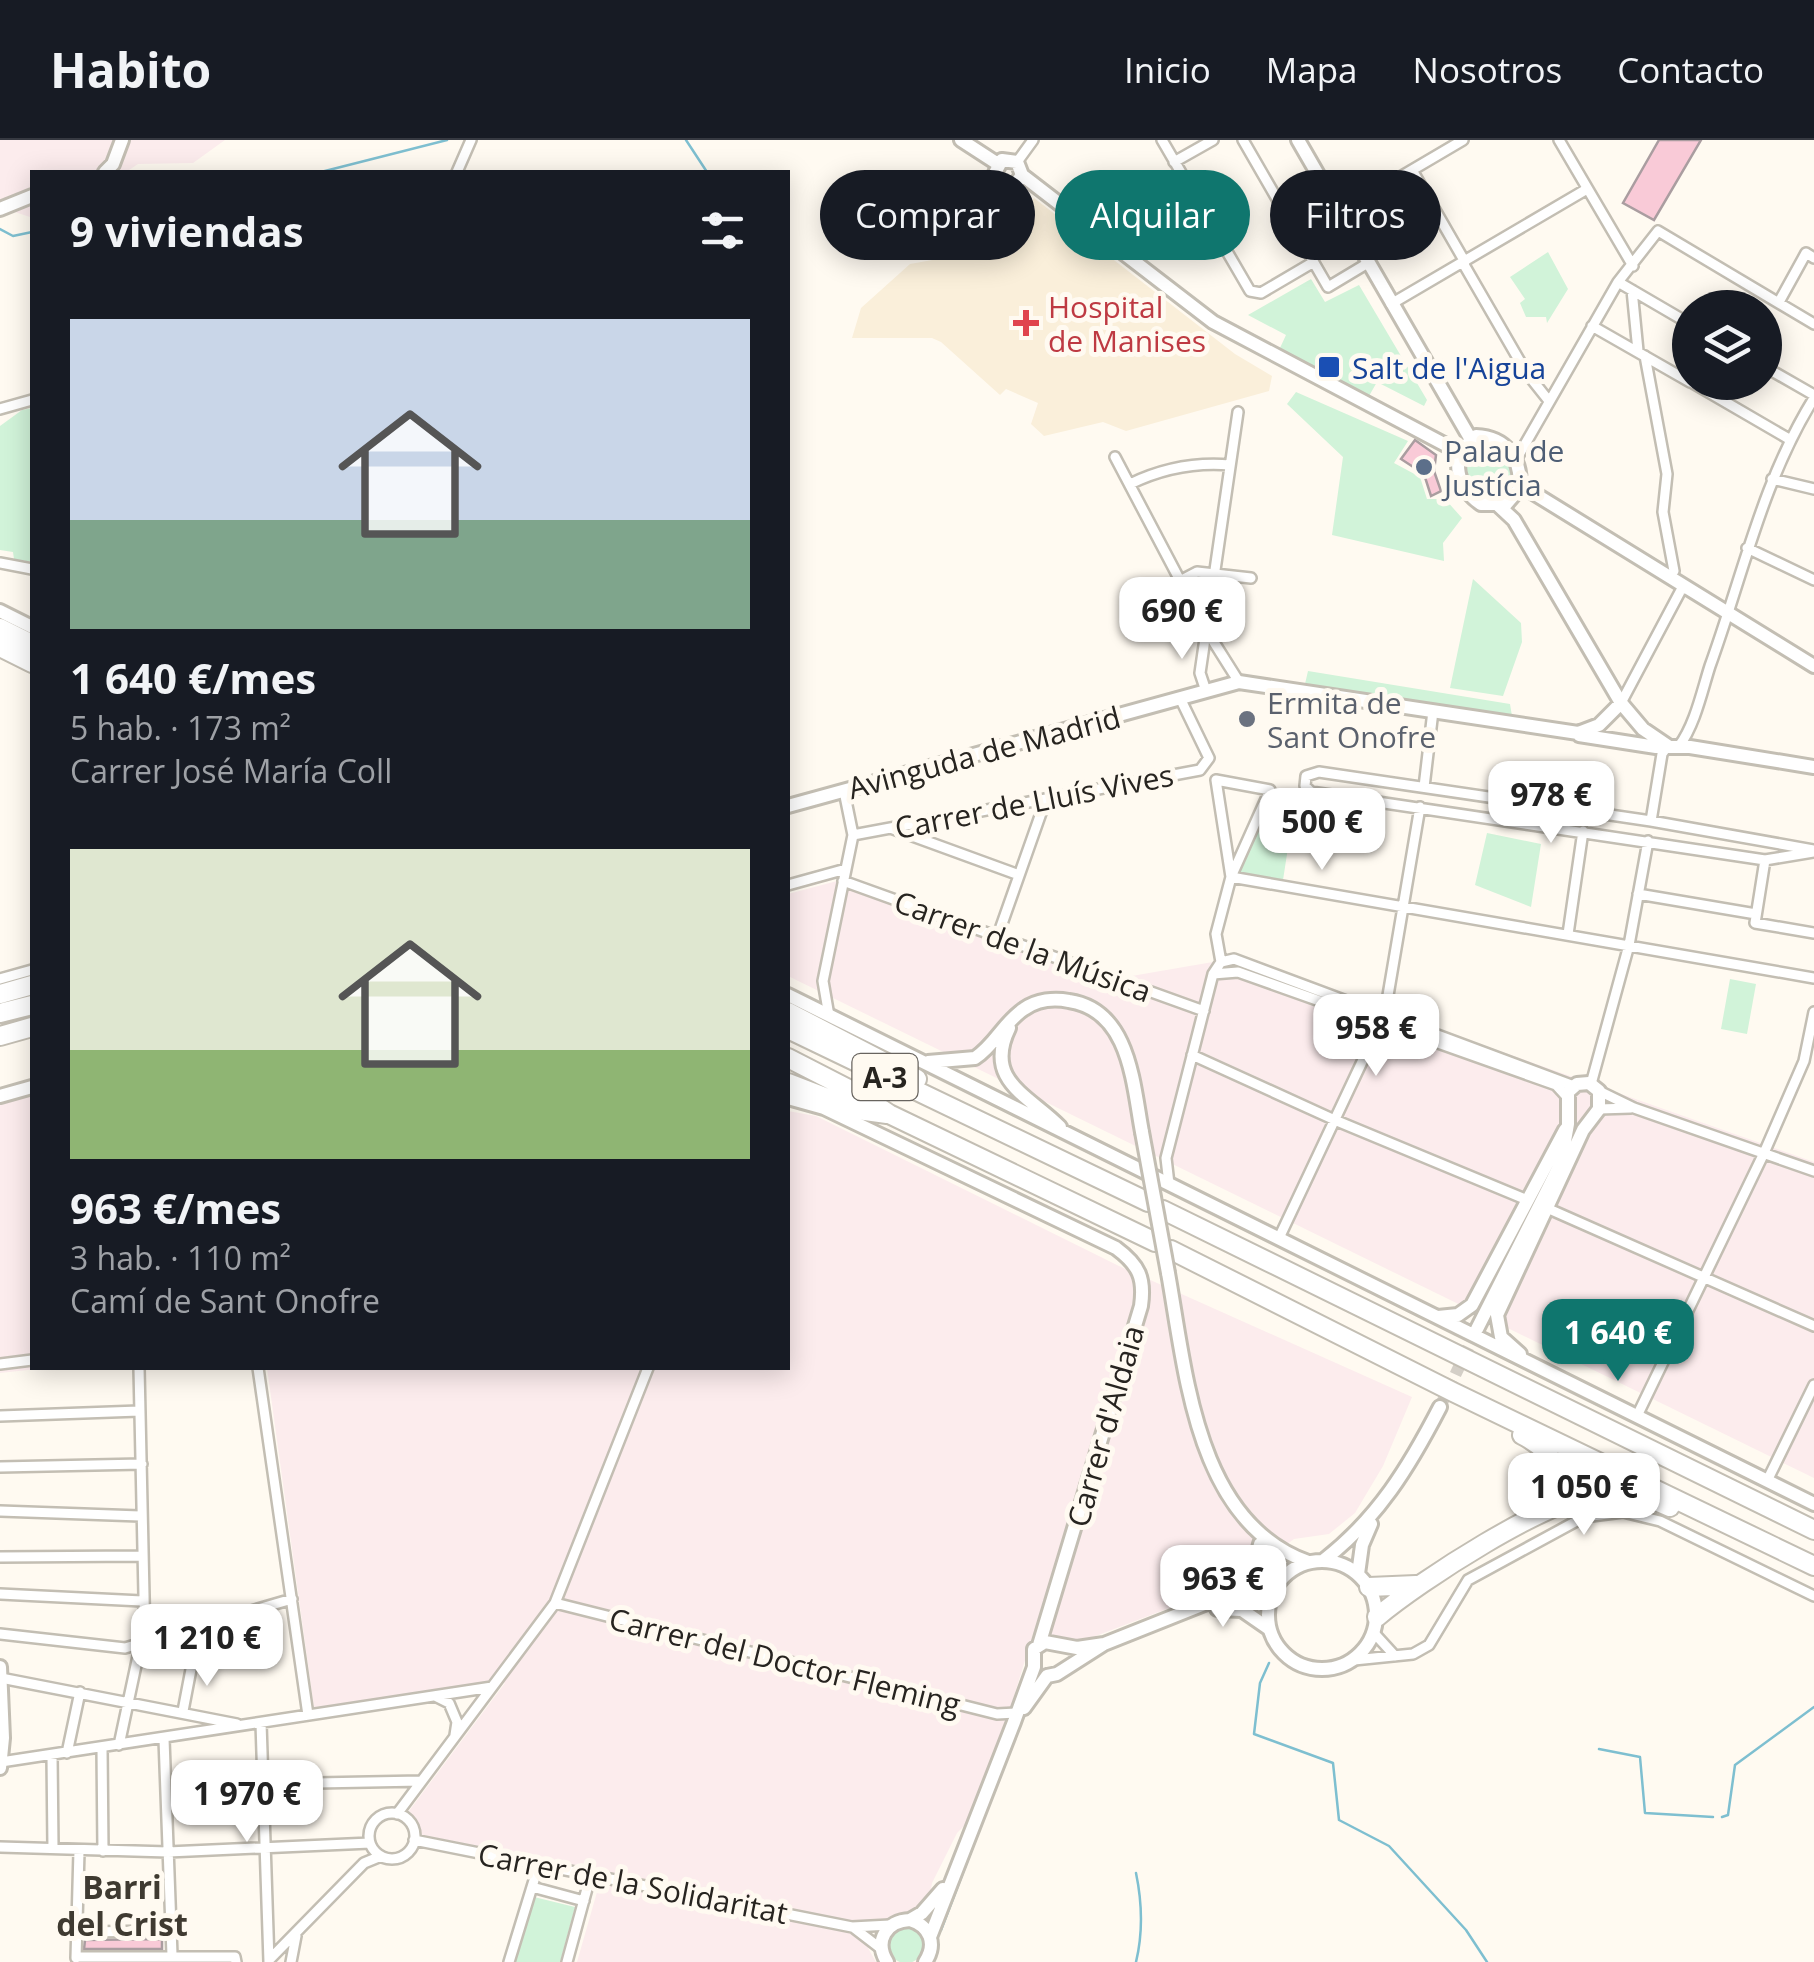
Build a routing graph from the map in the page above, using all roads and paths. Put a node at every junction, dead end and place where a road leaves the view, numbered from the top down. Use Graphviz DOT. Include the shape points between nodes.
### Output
graph roads {
  1 [pos="122,140"];
  2 [pos="961,140"];
  3 [pos="1032,140"];
  4 [pos="1162,140"];
  5 [pos="1214,140"];
  6 [pos="1242,140"];
  7 [pos="1298,140"];
  8 [pos="1463,140"];
  9 [pos="1558,140"];
  10 [pos="470,143"];
  11 [pos="1174,162"];
  12 [pos="998,164"];
  13 [pos="1020,168"];
  14 [pos="107,170"];
  15 [pos="458,170"];
  16 [pos="1315,170"];
  17 [pos="1412,170"];
  18 [pos="1587,188"];
  19 [pos="30,196"];
  20 [pos="0,209"];
  21 [pos="1441,221"];
  22 [pos="1814,258"];
  23 [pos="1366,260"];
  24 [pos="1312,262"];
  25 [pos="1464,262"];
  26 [pos="1368,264"];
  27 [pos="1634,266"];
  28 [pos="1618,282"];
  29 [pos="1632,290"];
  30 [pos="1758,290"];
  31 [pos="1782,297"];
  32 [pos="1391,304"];
  33 [pos="1782,304"];
  34 [pos="1672,313"];
  35 [pos="1814,324"];
  36 [pos="1592,326"];
  37 [pos="1641,354"];
  38 [pos="1567,370"];
  39 [pos="1672,371"];
  40 [pos="1782,377"];
  41 [pos="1537,385"];
  42 [pos="1814,396"];
  43 [pos="1722,400"];
  44 [pos="30,401"];
  45 [pos="1549,401"];
  46 [pos="0,409"];
  47 [pos="1238,412"];
  48 [pos="1470,438"];
  49 [pos="1789,439"];
  50 [pos="1459,452"];
  51 [pos="1115,458"];
  52 [pos="1516,460"];
  53 [pos="1230,466"];
  54 [pos="1772,479"];
  55 [pos="1520,481"];
  56 [pos="1130,484"];
  57 [pos="1814,488"];
  58 [pos="1500,506"];
  59 [pos="1747,548"];
  60 [pos="0,563"];
  61 [pos="30,570"];
  62 [pos="1674,571"];
  63 [pos="1214,573"];
  64 [pos="1251,578"];
  65 [pos="1180,579"];
  66 [pos="1814,580"];
  67 [pos="1686,588"];
  68 [pos="1151,596"];
  69 [pos="0,611"];
  70 [pos="1729,614"];
  71 [pos="30,625"];
  72 [pos="0,628"];
  73 [pos="1205,628"];
  74 [pos="0,643"];
  75 [pos="30,643"];
  76 [pos="30,659"];
  77 [pos="1814,666"];
  78 [pos="1239,682"];
  79 [pos="1608,684"];
  80 [pos="1206,691"];
  81 [pos="1180,698"];
  82 [pos="1621,703"];
  83 [pos="1433,711"];
  84 [pos="1606,718"];
  85 [pos="1562,731"];
  86 [pos="1674,746"];
  87 [pos="1814,767"];
  88 [pos="1424,788"];
  89 [pos="844,791"];
  90 [pos="1046,799"];
  91 [pos="790,805"];
  92 [pos="1420,807"];
  93 [pos="1651,821"];
  94 [pos="890,828"];
  95 [pos="1583,830"];
  96 [pos="853,835"];
  97 [pos="1648,841"];
  98 [pos="1814,851"];
  99 [pos="1765,860"];
  100 [pos="846,870"];
  101 [pos="1020,875"];
  102 [pos="1231,876"];
  103 [pos="843,881"];
  104 [pos="790,884"];
  105 [pos="1638,894"];
  106 [pos="1406,907"];
  107 [pos="1756,914"];
  108 [pos="1814,933"];
  109 [pos="1568,934"];
  110 [pos="997,938"];
  111 [pos="1629,945"];
  112 [pos="1221,962"];
  113 [pos="30,971"];
  114 [pos="1213,974"];
  115 [pos="1814,978"];
  116 [pos="0,980"];
  117 [pos="30,986"];
  118 [pos="0,994"];
  119 [pos="792,1003"];
  120 [pos="30,1005"];
  121 [pos="1204,1011"];
  122 [pos="1814,1012"];
  123 [pos="0,1013"];
  124 [pos="829,1016"];
  125 [pos="1015,1016"];
  126 [pos="1382,1018"];
  127 [pos="30,1028"];
  128 [pos="790,1030"];
  129 [pos="0,1036"];
  130 [pos="1192,1055"];
  131 [pos="790,1059"];
  132 [pos="924,1062"];
  133 [pos="1809,1063"];
  134 [pos="790,1081"];
  135 [pos="30,1088"];
  136 [pos="1595,1088"];
  137 [pos="0,1096"];
  138 [pos="1570,1097"];
  139 [pos="790,1099"];
  140 [pos="1634,1108"];
  141 [pos="1598,1110"];
  142 [pos="889,1114"];
  143 [pos="1337,1121"];
  144 [pos="984,1122"];
  145 [pos="1568,1124"];
  146 [pos="1062,1128"];
  147 [pos="1583,1130"];
  148 [pos="1764,1154"];
  149 [pos="1166,1158"];
  150 [pos="1562,1158"];
  151 [pos="1130,1162"];
  152 [pos="1814,1171"];
  153 [pos="1169,1184"];
  154 [pos="1525,1199"];
  155 [pos="1549,1210"];
  156 [pos="1280,1238"];
  157 [pos="1705,1281"];
  158 [pos="1435,1317"];
  159 [pos="1814,1326"];
  160 [pos="1477,1329"];
  161 [pos="30,1360"];
  162 [pos="0,1364"];
  163 [pos="1527,1364"];
  164 [pos="139,1370"];
  165 [pos="258,1370"];
  166 [pos="647,1370"];
  167 [pos="1814,1385"];
  168 [pos="1446,1399"];
  169 [pos="139,1411"];
  170 [pos="0,1416"];
  171 [pos="1636,1416"];
  172 [pos="142,1464"];
  173 [pos="0,1467"];
  174 [pos="1767,1481"];
  175 [pos="1814,1504"];
  176 [pos="0,1511"];
  177 [pos="1242,1511"];
  178 [pos="140,1516"];
  179 [pos="1374,1517"];
  180 [pos="1533,1518"];
  181 [pos="1814,1530"];
  182 [pos="1260,1544"];
  183 [pos="141,1556"];
  184 [pos="0,1558"];
  185 [pos="1324,1560"];
  186 [pos="1308,1562"];
  187 [pos="1814,1566"];
  188 [pos="1814,1575"];
  189 [pos="1364,1580"];
  190 [pos="1416,1585"];
  191 [pos="1274,1588"];
  192 [pos="0,1594"];
  193 [pos="1814,1596"];
  194 [pos="292,1599"];
  195 [pos="142,1601"];
  196 [pos="555,1603"];
  197 [pos="1207,1603"];
  198 [pos="1188,1611"];
  199 [pos="1376,1625"];
  200 [pos="1268,1628"];
  201 [pos="0,1634"];
  202 [pos="143,1642"];
  203 [pos="1104,1644"];
  204 [pos="1051,1645"];
  205 [pos="1396,1656"];
  206 [pos="193,1659"];
  207 [pos="1354,1660"];
  208 [pos="0,1667"];
  209 [pos="1034,1667"];
  210 [pos="1064,1667"];
  211 [pos="1047,1676"];
  212 [pos="0,1678"];
  213 [pos="492,1687"];
  214 [pos="80,1692"];
  215 [pos="1,1695"];
  216 [pos="434,1696"];
  217 [pos="128,1701"];
  218 [pos="183,1712"];
  219 [pos="308,1715"];
  220 [pos="200,1716"];
  221 [pos="1015,1718"];
  222 [pos="261,1723"];
  223 [pos="245,1726"];
  224 [pos="197,1733"];
  225 [pos="454,1737"];
  226 [pos="2,1738"];
  227 [pos="164,1739"];
  228 [pos="119,1745"];
  229 [pos="102,1748"];
  230 [pos="67,1753"];
  231 [pos="52,1755"];
  232 [pos="0,1765"];
  233 [pos="422,1781"];
  234 [pos="264,1784"];
  235 [pos="397,1814"];
  236 [pos="414,1840"];
  237 [pos="0,1847"];
  238 [pos="53,1848"];
  239 [pos="267,1848"];
  240 [pos="375,1850"];
  241 [pos="78,1851"];
  242 [pos="103,1851"];
  243 [pos="168,1852"];
  244 [pos="539,1864"];
  245 [pos="592,1874"];
  246 [pos="951,1878"];
  247 [pos="532,1888"];
  248 [pos="584,1901"];
  249 [pos="910,1920"];
  250 [pos="890,1926"];
  251 [pos="852,1927"];
  252 [pos="171,1930"];
  253 [pos="76,1932"];
  254 [pos="296,1936"];
  255 [pos="930,1937"];
  256 [pos="880,1948"];
  257 [pos="172,1956"];
  258 [pos="121,1959"];
  259 [pos="76,1960"];
  260 [pos="269,1961"];
  261 [pos="236,1962"];
  262 [pos="291,1962"];
  263 [pos="510,1962"];
  264 [pos="567,1962"];
  265 [pos="887,1962"];
  266 [pos="925,1962"];
  1 -- 14 [label="street"];
  2 -- 12 [label="street"];
  3 -- 13 [label="street"];
  4 -- 11 [label="street"];
  5 -- 11 [label="street"];
  6 -- 24 [label="street"];
  7 -- 16 [label="street"];
  8 -- 17 [label="street"];
  9 -- 18 [label="street"];
  10 -- 15 [label="street"];
  11 -- 24 [label="street" via="1250,291"];
  12 -- 13 [label="street" via="1007,159"];
  12 -- 13 [label="street" via="1002,185 1015,185"];
  13 -- 50 [label="street" via="1213,322"];
  18 -- 25 [label="street"];
  18 -- 27 [label="street"];
  19 -- 20 [label="street"];
  21 -- 25 [label="street"];
  22 -- 31 [label="street" via="1806,253"];
  23 -- 26 [label="street"];
  24 -- 26 [label="street" via="1328,287"];
  25 -- 32 [label="street"];
  25 -- 41 [label="street"];
  26 -- 32 [label="street"];
  27 -- 28 [label="street"];
  27 -- 30 [label="street" via="1658,232"];
  28 -- 29 [label="street"];
  28 -- 36 [label="street"];
  29 -- 34 [label="street"];
  29 -- 37 [label="street"];
  32 -- 48 [label="street"];
  33 -- 35 [label="street"];
  36 -- 37 [label="street"];
  36 -- 38 [label="street"];
  37 -- 39 [label="street"];
  37 -- 62 [label="street" via="1667,474 1663,512"];
  38 -- 41 [label="street"];
  38 -- 45 [label="street"];
  40 -- 42 [label="street"];
  41 -- 45 [label="street"];
  42 -- 49 [label="street"];
  43 -- 49 [label="street"];
  44 -- 46 [label="street"];
  45 -- 52 [label="street"];
  47 -- 53 [label="street"];
  48 -- 50 [label="street"];
  48 -- 52 [label="street" via="1498,441"];
  49 -- 54 [label="street"];
  50 -- 58 [label="street" via="1467,492 1482,504"];
  51 -- 56 [label="street"];
  52 -- 55 [label="street"];
  53 -- 56 [label="street" via="1187,466"];
  53 -- 63 [label="street"];
  54 -- 57 [label="street"];
  54 -- 59 [label="street"];
  55 -- 58 [label="street" via="1516,497"];
  55 -- 67 [label="street"];
  56 -- 65 [label="street"];
  58 -- 79 [label="street"];
  59 -- 66 [label="street"];
  59 -- 70 [label="street"];
  60 -- 61 [label="street"];
  63 -- 64 [label="street"];
  63 -- 65 [label="street"];
  63 -- 73 [label="street"];
  65 -- 68 [label="street"];
  65 -- 73 [label="street"];
  67 -- 70 [label="street"];
  67 -- 82 [label="street"];
  69 -- 71 [label="street"];
  70 -- 77 [label="street"];
  70 -- 86 [label="street"];
  72 -- 75 [label="highway"];
  73 -- 78 [label="street"];
  73 -- 80 [label="street" via="1200,672"];
  74 -- 76 [label="highway"];
  78 -- 80 [label="street, Avinguda de Madrid"];
  78 -- 83 [label="street"];
  79 -- 82 [label="street"];
  79 -- 84 [label="street" via="1612,703"];
  80 -- 81 [label="street, Avinguda de Madrid"];
  81 -- 89 [label="street, Avinguda de Madrid"];
  81 -- 90 [label="street, Carrer de Lluís Vives" via="1209,758 1200,770"];
  82 -- 84 [label="street"];
  82 -- 86 [label="street" via="1643,730"];
  83 -- 85 [label="street"];
  83 -- 88 [label="street"];
  84 -- 85 [label="street" via="1588,731"];
  85 -- 86 [label="street"];
  86 -- 87 [label="street"];
  86 -- 93 [label="street" via="1662,754"];
  88 -- 92 [label="street" via="1319,772 1306,776 1311,792"];
  88 -- 93 [label="street"];
  89 -- 91 [label="street, Avinguda de Madrid"];
  89 -- 96 [label="street"];
  90 -- 94 [label="street, Carrer de Lluís Vives"];
  90 -- 101 [label="street"];
  92 -- 95 [label="street"];
  92 -- 106 [label="street"];
  93 -- 98 [label="street"];
  94 -- 96 [label="street, Carrer de Lluís Vives"];
  94 -- 101 [label="street"];
  95 -- 97 [label="street"];
  95 -- 109 [label="street"];
  96 -- 100 [label="street"];
  97 -- 99 [label="street"];
  97 -- 105 [label="street"];
  98 -- 99 [label="street"];
  99 -- 107 [label="street"];
  100 -- 103 [label="street"];
  100 -- 104 [label="street"];
  101 -- 110 [label="street"];
  102 -- 102 [label="street" via="1216,780 1270,790"];
  102 -- 106 [label="street"];
  102 -- 112 [label="street" via="1216,934"];
  103 -- 110 [label="street, Carrer de la Música"];
  103 -- 124 [label="street" via="823,981"];
  105 -- 107 [label="street"];
  105 -- 111 [label="street"];
  106 -- 109 [label="street"];
  106 -- 126 [label="street"];
  107 -- 108 [label="street" via="1755,923"];
  109 -- 111 [label="street"];
  110 -- 121 [label="street, Carrer de la Música"];
  111 -- 115 [label="street"];
  111 -- 136 [label="street"];
  112 -- 114 [label="street"];
  112 -- 126 [label="street" via="1234,959"];
  113 -- 116 [label="street"];
  114 -- 121 [label="street"];
  114 -- 126 [label="street" via="1238,972"];
  117 -- 118 [label="highway"];
  119 -- 124 [label="street"];
  119 -- 144 [label="highway"];
  120 -- 123 [label="highway"];
  121 -- 130 [label="street"];
  122 -- 133 [label="street"];
  124 -- 132 [label="street"];
  125 -- 132 [label="street" via="975,1058"];
  125 -- 146 [label="street" via="1002,1051 1007,1078"];
  125 -- 177 [label="street, bridge" via="1035,1004 1076,1002 1102,1016 1119,1036 1197,1427 1216,1474"];
  126 -- 138 [label="street" via="1556,1085"];
  126 -- 143 [label="street"];
  127 -- 129 [label="highway"];
  128 -- 144 [label="highway, A-3"];
  130 -- 143 [label="street"];
  130 -- 149 [label="street"];
  131 -- 142 [label="highway, A-3"];
  132 -- 146 [label="street"];
  133 -- 148 [label="street"];
  134 -- 142 [label="highway"];
  135 -- 137 [label="street"];
  136 -- 138 [label="street"];
  136 -- 140 [label="street"];
  136 -- 141 [label="street"];
  138 -- 141 [label="street" via="1581,1117"];
  138 -- 145 [label="street"];
  139 -- 204 [label="street, Carrer d'Aldaia" via="824,1108 1116,1248 1140,1272 1144,1284 1050,1612"];
  140 -- 141 [label="street"];
  140 -- 148 [label="street"];
  141 -- 147 [label="street"];
  142 -- 168 [label="highway, A-3" via="1163,1246"];
  143 -- 154 [label="street"];
  143 -- 156 [label="street"];
  144 -- 181 [label="highway, A-3"];
  145 -- 150 [label="street"];
  145 -- 154 [label="street"];
  146 -- 151 [label="street"];
  147 -- 150 [label="street"];
  147 -- 155 [label="street"];
  148 -- 152 [label="street"];
  148 -- 157 [label="street"];
  149 -- 151 [label="street" via="1156,1166"];
  149 -- 153 [label="street"];
  150 -- 160 [label="street"];
  151 -- 153 [label="street"];
  153 -- 156 [label="street"];
  154 -- 158 [label="street" via="1472,1305 1458,1316"];
  155 -- 157 [label="street"];
  155 -- 163 [label="street" via="1496,1322"];
  156 -- 158 [label="street"];
  157 -- 159 [label="street"];
  157 -- 171 [label="street"];
  158 -- 163 [label="street"];
  161 -- 162 [label="street"];
  163 -- 171 [label="street"];
  164 -- 169 [label="street"];
  165 -- 194 [label="street"];
  166 -- 196 [label="street"];
  167 -- 174 [label="street"];
  168 -- 179 [label="street"];
  168 -- 180 [label="highway" via="1534,1440 1554,1460 1556,1491"];
  168 -- 187 [label="highway, A-3"];
  169 -- 170 [label="street"];
  169 -- 172 [label="street"];
  171 -- 174 [label="street"];
  172 -- 173 [label="street"];
  172 -- 178 [label="street"];
  174 -- 175 [label="street"];
  176 -- 178 [label="street"];
  177 -- 182 [label="street"];
  177 -- 186 [label="street" via="1286,1554"];
  178 -- 183 [label="street"];
  179 -- 185 [label="street"];
  179 -- 189 [label="street" via="1362,1545"];
  180 -- 188 [label="highway" via="1584,1496 1638,1496"];
  180 -- 190 [label="highway"];
  182 -- 191 [label="street"];
  182 -- 197 [label="street" via="1252,1578"];
  183 -- 184 [label="street"];
  183 -- 195 [label="street"];
  185 -- 186 [label="street"];
  185 -- 189 [label="street"];
  186 -- 191 [label="street"];
  189 -- 190 [label="highway"];
  189 -- 199 [label="street"];
  190 -- 199 [label="highway"];
  191 -- 197 [label="street"];
  191 -- 200 [label="street"];
  192 -- 195 [label="street"];
  193 -- 205 [label="street" via="1660,1521 1624,1512 1584,1516 1468,1580 1428,1645"];
  194 -- 202 [label="street"];
  194 -- 219 [label="street"];
  195 -- 202 [label="street"];
  196 -- 213 [label="street"];
  196 -- 221 [label="street, Carrer del Doctor Fleming"];
  197 -- 198 [label="street"];
  198 -- 200 [label="street" via="1242,1610"];
  198 -- 203 [label="street"];
  199 -- 205 [label="street"];
  199 -- 207 [label="street"];
  200 -- 207 [label="street" via="1289,1659 1310,1669"];
  201 -- 202 [label="street" via="116,1648"];
  202 -- 217 [label="street"];
  203 -- 204 [label="street"];
  203 -- 210 [label="street"];
  204 -- 209 [label="street" via="1032,1655"];
  204 -- 210 [label="street" via="1066,1657"];
  205 -- 207 [label="street"];
  206 -- 218 [label="street"];
  208 -- 212 [label="street"];
  209 -- 211 [label="street"];
  209 -- 221 [label="street"];
  210 -- 211 [label="street"];
  211 -- 221 [label="street"];
  212 -- 214 [label="street"];
  212 -- 215 [label="street"];
  213 -- 216 [label="street"];
  213 -- 225 [label="street"];
  214 -- 217 [label="street"];
  214 -- 230 [label="street"];
  215 -- 226 [label="street"];
  216 -- 219 [label="street"];
  216 -- 225 [label="street" via="450,1703"];
  217 -- 218 [label="street"];
  217 -- 228 [label="street"];
  218 -- 220 [label="street"];
  219 -- 222 [label="street"];
  220 -- 223 [label="street"];
  220 -- 224 [label="street"];
  221 -- 246 [label="street"];
  222 -- 223 [label="street"];
  222 -- 234 [label="street"];
  223 -- 224 [label="street"];
  224 -- 227 [label="street"];
  225 -- 233 [label="street"];
  226 -- 232 [label="street"];
  227 -- 228 [label="street"];
  227 -- 243 [label="street"];
  228 -- 229 [label="street"];
  229 -- 230 [label="street"];
  229 -- 242 [label="street"];
  230 -- 231 [label="street"];
  231 -- 232 [label="street"];
  231 -- 238 [label="street"];
  233 -- 234 [label="street"];
  233 -- 235 [label="street"];
  234 -- 239 [label="street"];
  235 -- 236 [label="street" via="410,1824"];
  235 -- 240 [label="street" via="375,1821"];
  236 -- 240 [label="street" via="402,1856"];
  236 -- 244 [label="street, Carrer de la Solidaritat"];
  237 -- 238 [label="street"];
  238 -- 241 [label="street"];
  239 -- 240 [label="street"];
  239 -- 243 [label="street"];
  239 -- 260 [label="street"];
  240 -- 254 [label="street"];
  241 -- 242 [label="street"];
  241 -- 253 [label="street"];
  242 -- 243 [label="street"];
  243 -- 252 [label="street"];
  244 -- 245 [label="street, Carrer de la Solidaritat"];
  244 -- 247 [label="street"];
  245 -- 248 [label="street"];
  245 -- 251 [label="street, Carrer de la Solidaritat"];
  246 -- 249 [label="street"];
  246 -- 255 [label="street"];
  247 -- 248 [label="street"];
  247 -- 263 [label="street"];
  248 -- 264 [label="street"];
  249 -- 250 [label="street"];
  249 -- 255 [label="street"];
  250 -- 251 [label="street, Carrer de la Solidaritat"];
  250 -- 256 [label="street"];
  251 -- 256 [label="street, Carrer de la Solidaritat"];
  252 -- 253 [label="street"];
  252 -- 257 [label="street"];
  253 -- 259 [label="street"];
  254 -- 260 [label="street"];
  254 -- 262 [label="street"];
  255 -- 266 [label="street"];
  256 -- 265 [label="street"];
  257 -- 258 [label="street"];
  257 -- 261 [label="street"];
  258 -- 259 [label="street"];
}
